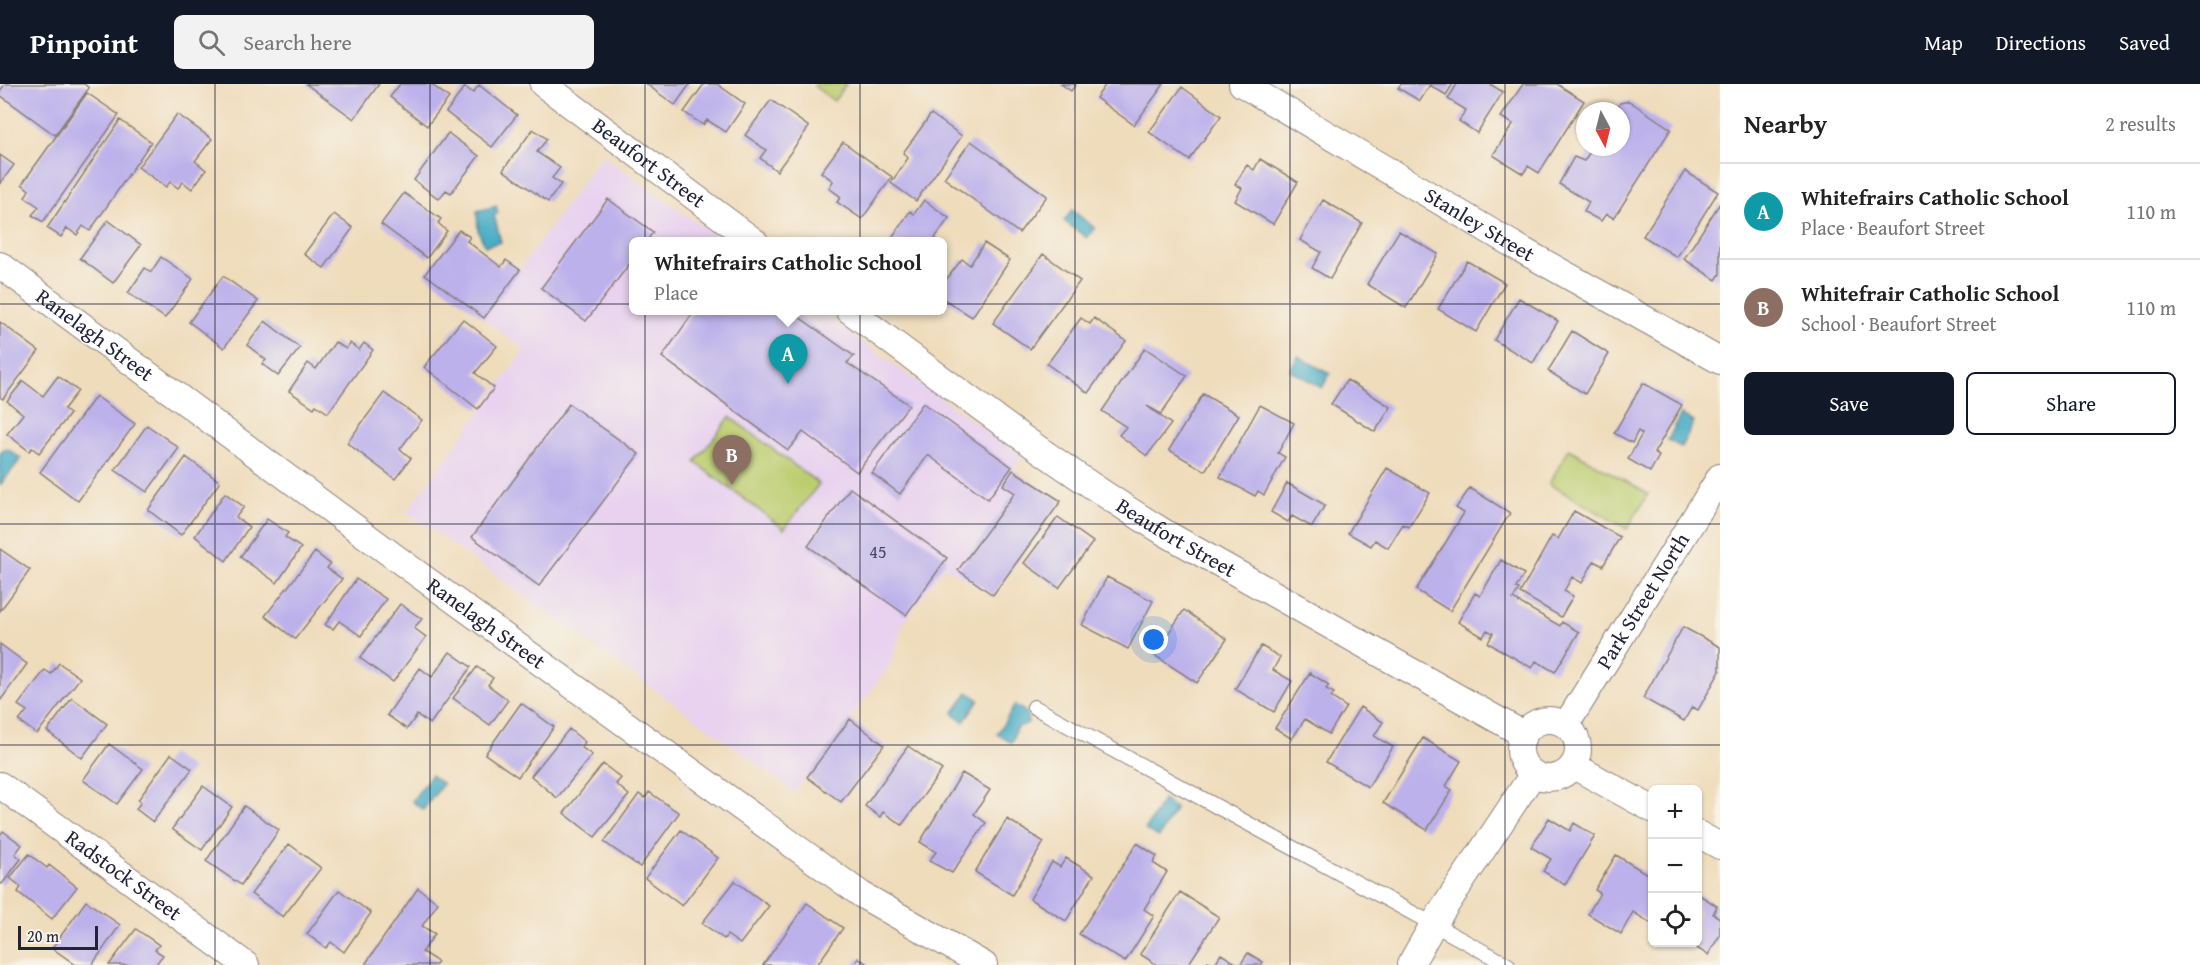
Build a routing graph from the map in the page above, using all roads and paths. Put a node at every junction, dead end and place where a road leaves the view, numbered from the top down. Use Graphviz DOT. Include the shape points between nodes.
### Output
graph roads {
  1 [pos="543,84"];
  2 [pos="1242,84"];
  3 [pos="748,237"];
  4 [pos="0,266"];
  5 [pos="856,315"];
  6 [pos="1720,361"];
  7 [pos="1720,477"];
  8 [pos="1034,707"];
  9 [pos="1566,725"];
  10 [pos="1524,735"];
  11 [pos="1574,766"];
  12 [pos="1533,774"];
  13 [pos="0,786"];
  14 [pos="1648,806"];
  15 [pos="1702,836"];
  16 [pos="1720,846"];
  17 [pos="1434,924"];
  18 [pos="246,965"];
  19 [pos="984,965"];
  20 [pos="1410,965"];
  21 [pos="1508,965"];
  1 -- 3 [label="street, Beaufort Street"];
  2 -- 6 [label="street, Stanley Street" via="1522,250"];
  4 -- 19 [label="street, Ranelagh Street" via="862,895"];
  5 -- 10 [label="street, Beaufort Street" via="1118,504"];
  7 -- 9 [label="street, Park Street North"];
  8 -- 17 [label="lane"];
  9 -- 10 [label="street" via="1545,720 1532,725"];
  9 -- 11 [label="street" via="1578,743"];
  10 -- 12 [label="street" via="1520,756"];
  11 -- 12 [label="street" via="1561,776 1546,778"];
  11 -- 14 [label="street"];
  12 -- 17 [label="street"];
  13 -- 18 [label="street, Radstock Street"];
  15 -- 16 [label="street"];
  17 -- 20 [label="street"];
  17 -- 21 [label="lane"];
}
